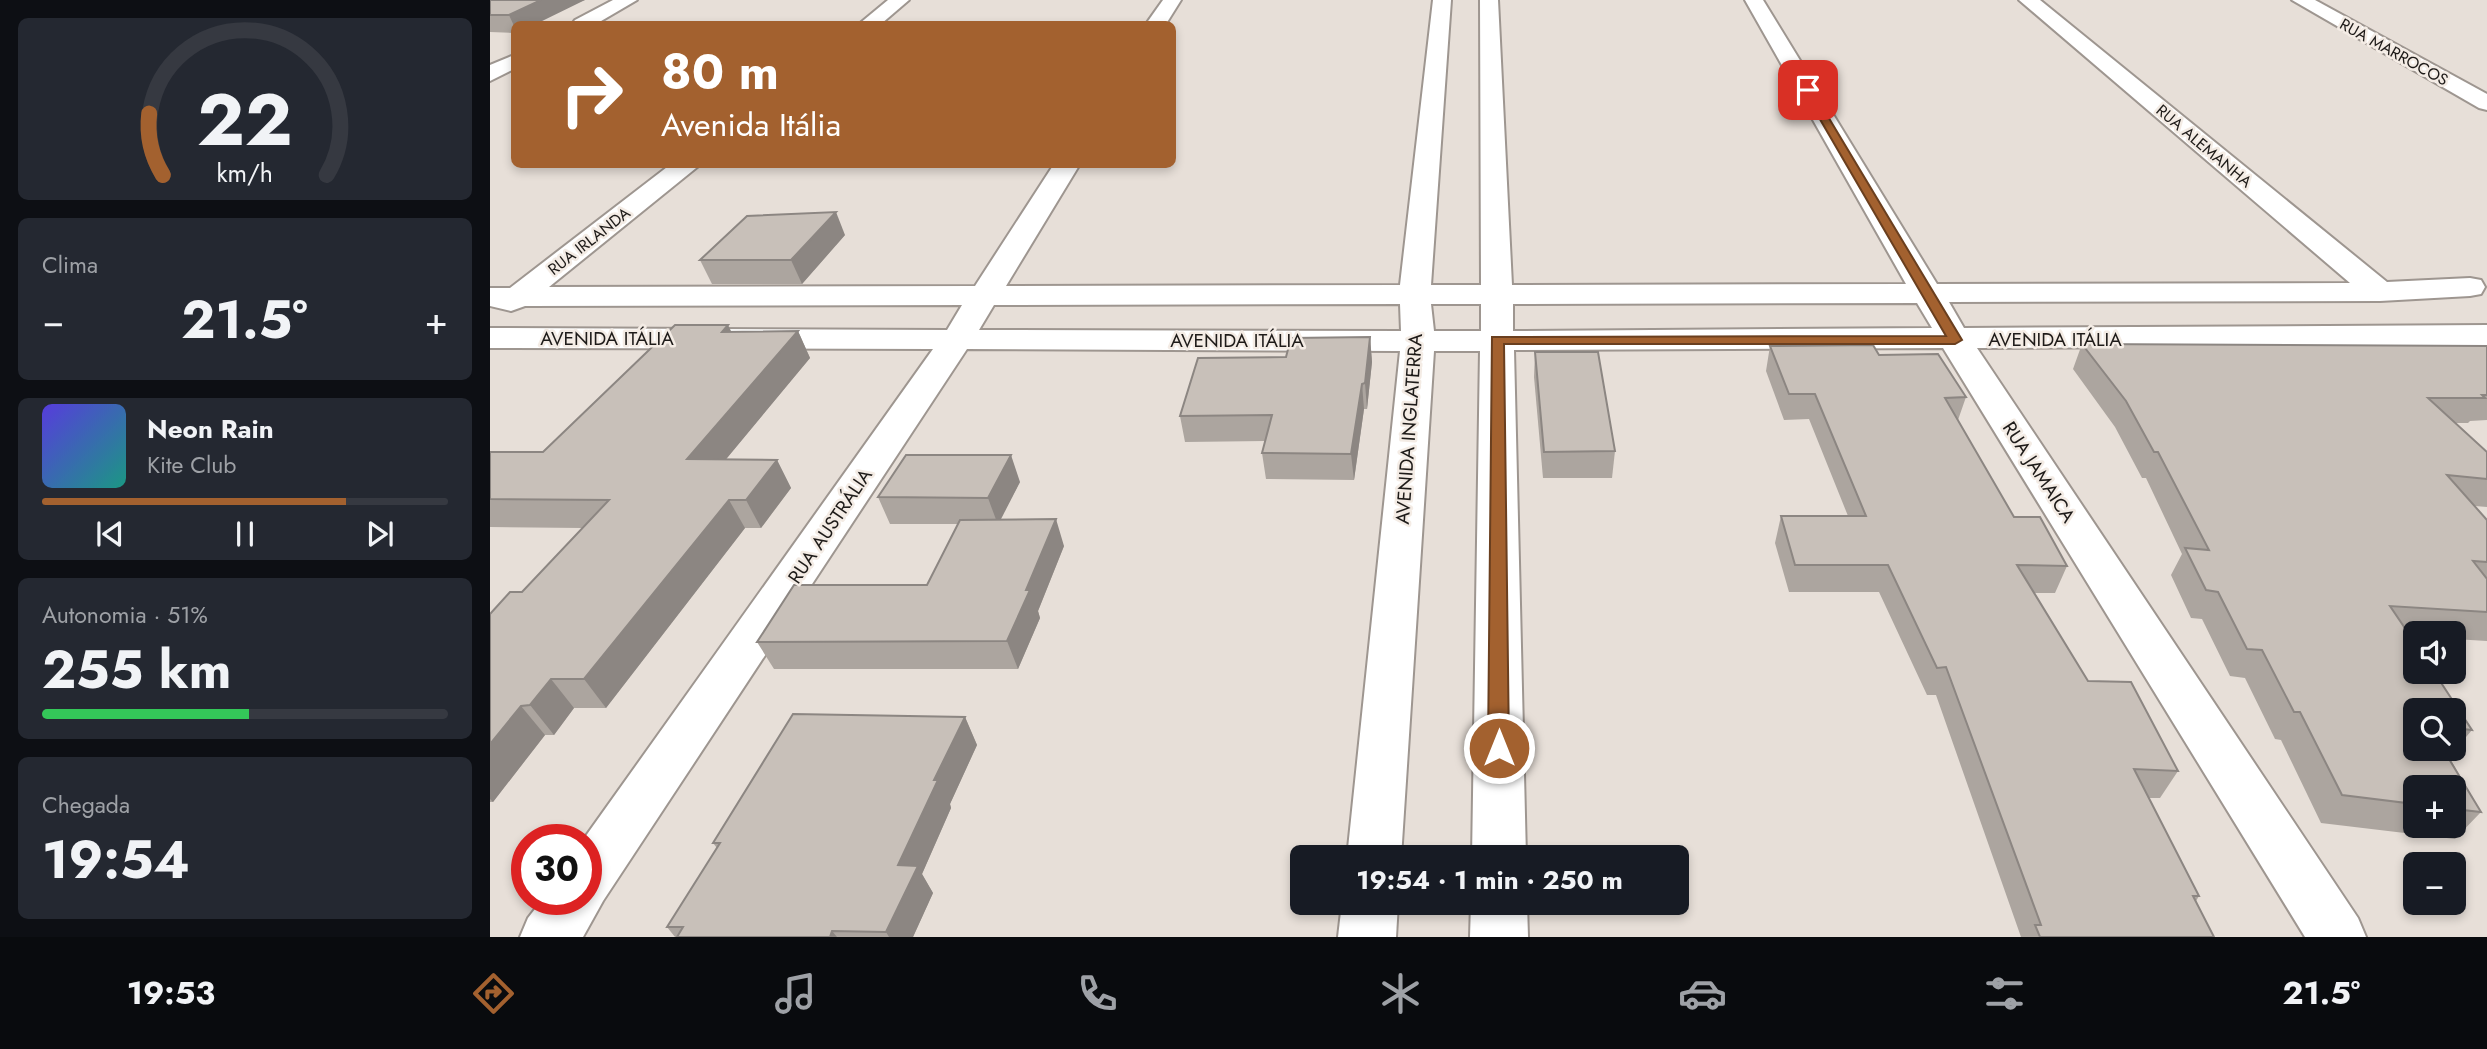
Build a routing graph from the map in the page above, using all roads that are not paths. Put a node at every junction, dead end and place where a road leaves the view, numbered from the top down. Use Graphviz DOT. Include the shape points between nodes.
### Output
graph roads {
  1 [pos="628,0"];
  2 [pos="901,0"];
  3 [pos="1172,0"];
  4 [pos="1441,0"];
  5 [pos="1489,0"];
  6 [pos="1754,0"];
  7 [pos="2028,0"];
  8 [pos="2301,0"];
  9 [pos="588,21"];
  10 [pos="873,21"];
  11 [pos="1158,21"];
  12 [pos="511,63"];
  13 [pos="490,74"];
  14 [pos="2487,103"];
  15 [pos="682,168"];
  16 [pos="1064,168"];
  17 [pos="2480,286"];
  18 [pos="2380,292"];
  19 [pos="1927,293"];
  20 [pos="1497,294"];
  21 [pos="983,295"];
  22 [pos="1415,296"];
  23 [pos="503,297"];
  24 [pos="490,318"];
  25 [pos="2487,335"];
  26 [pos="490,338"];
  27 [pos="957,339"];
  28 [pos="1497,340"];
  29 [pos="1955,340"];
  30 [pos="1418,341"];
  31 [pos="1375,845"];
  32 [pos="1499,845"];
  33 [pos="602,860"];
  34 [pos="564,915"];
  35 [pos="1369,915"];
  36 [pos="1499,915"];
  37 [pos="549,937"];
  38 [pos="1367,937"];
  39 [pos="1499,937"];
  40 [pos="2337,937"];
  1 -- 9 [label="street"];
  2 -- 10 [label="street"];
  3 -- 11 [label="street"];
  4 -- 22 [label="street, AVENIDA INGLATERRA"];
  5 -- 20 [label="street"];
  6 -- 19 [label="street, RUA JAMAICA"];
  7 -- 18 [label="street, RUA ALEMANHA"];
  8 -- 14 [label="street, RUA MARROCOS"];
  12 -- 13 [label="street"];
  15 -- 23 [label="street, RUA IRLANDA"];
  16 -- 21 [label="street, RUA AUSTRÁLIA"];
  17 -- 18 [label="street"];
  18 -- 19 [label="street"];
  19 -- 20 [label="street"];
  19 -- 29 [label="street, RUA JAMAICA"];
  20 -- 22 [label="street"];
  20 -- 28 [label="street"];
  21 -- 22 [label="street"];
  21 -- 23 [label="street"];
  21 -- 27 [label="street, RUA AUSTRÁLIA"];
  22 -- 30 [label="street, AVENIDA INGLATERRA"];
  23 -- 24 [label="street, RUA IRLANDA"];
  25 -- 29 [label="street, AVENIDA ITÁLIA"];
  26 -- 27 [label="street, AVENIDA ITÁLIA"];
  27 -- 30 [label="street, AVENIDA ITÁLIA"];
  27 -- 33 [label="street, RUA AUSTRÁLIA"];
  28 -- 29 [label="street, AVENIDA ITÁLIA"];
  28 -- 30 [label="street, AVENIDA ITÁLIA"];
  28 -- 32 [label="street"];
  29 -- 40 [label="street, RUA JAMAICA"];
  30 -- 31 [label="street, AVENIDA INGLATERRA"];
  34 -- 37 [label="street"];
  35 -- 38 [label="street"];
  36 -- 39 [label="street"];
}
